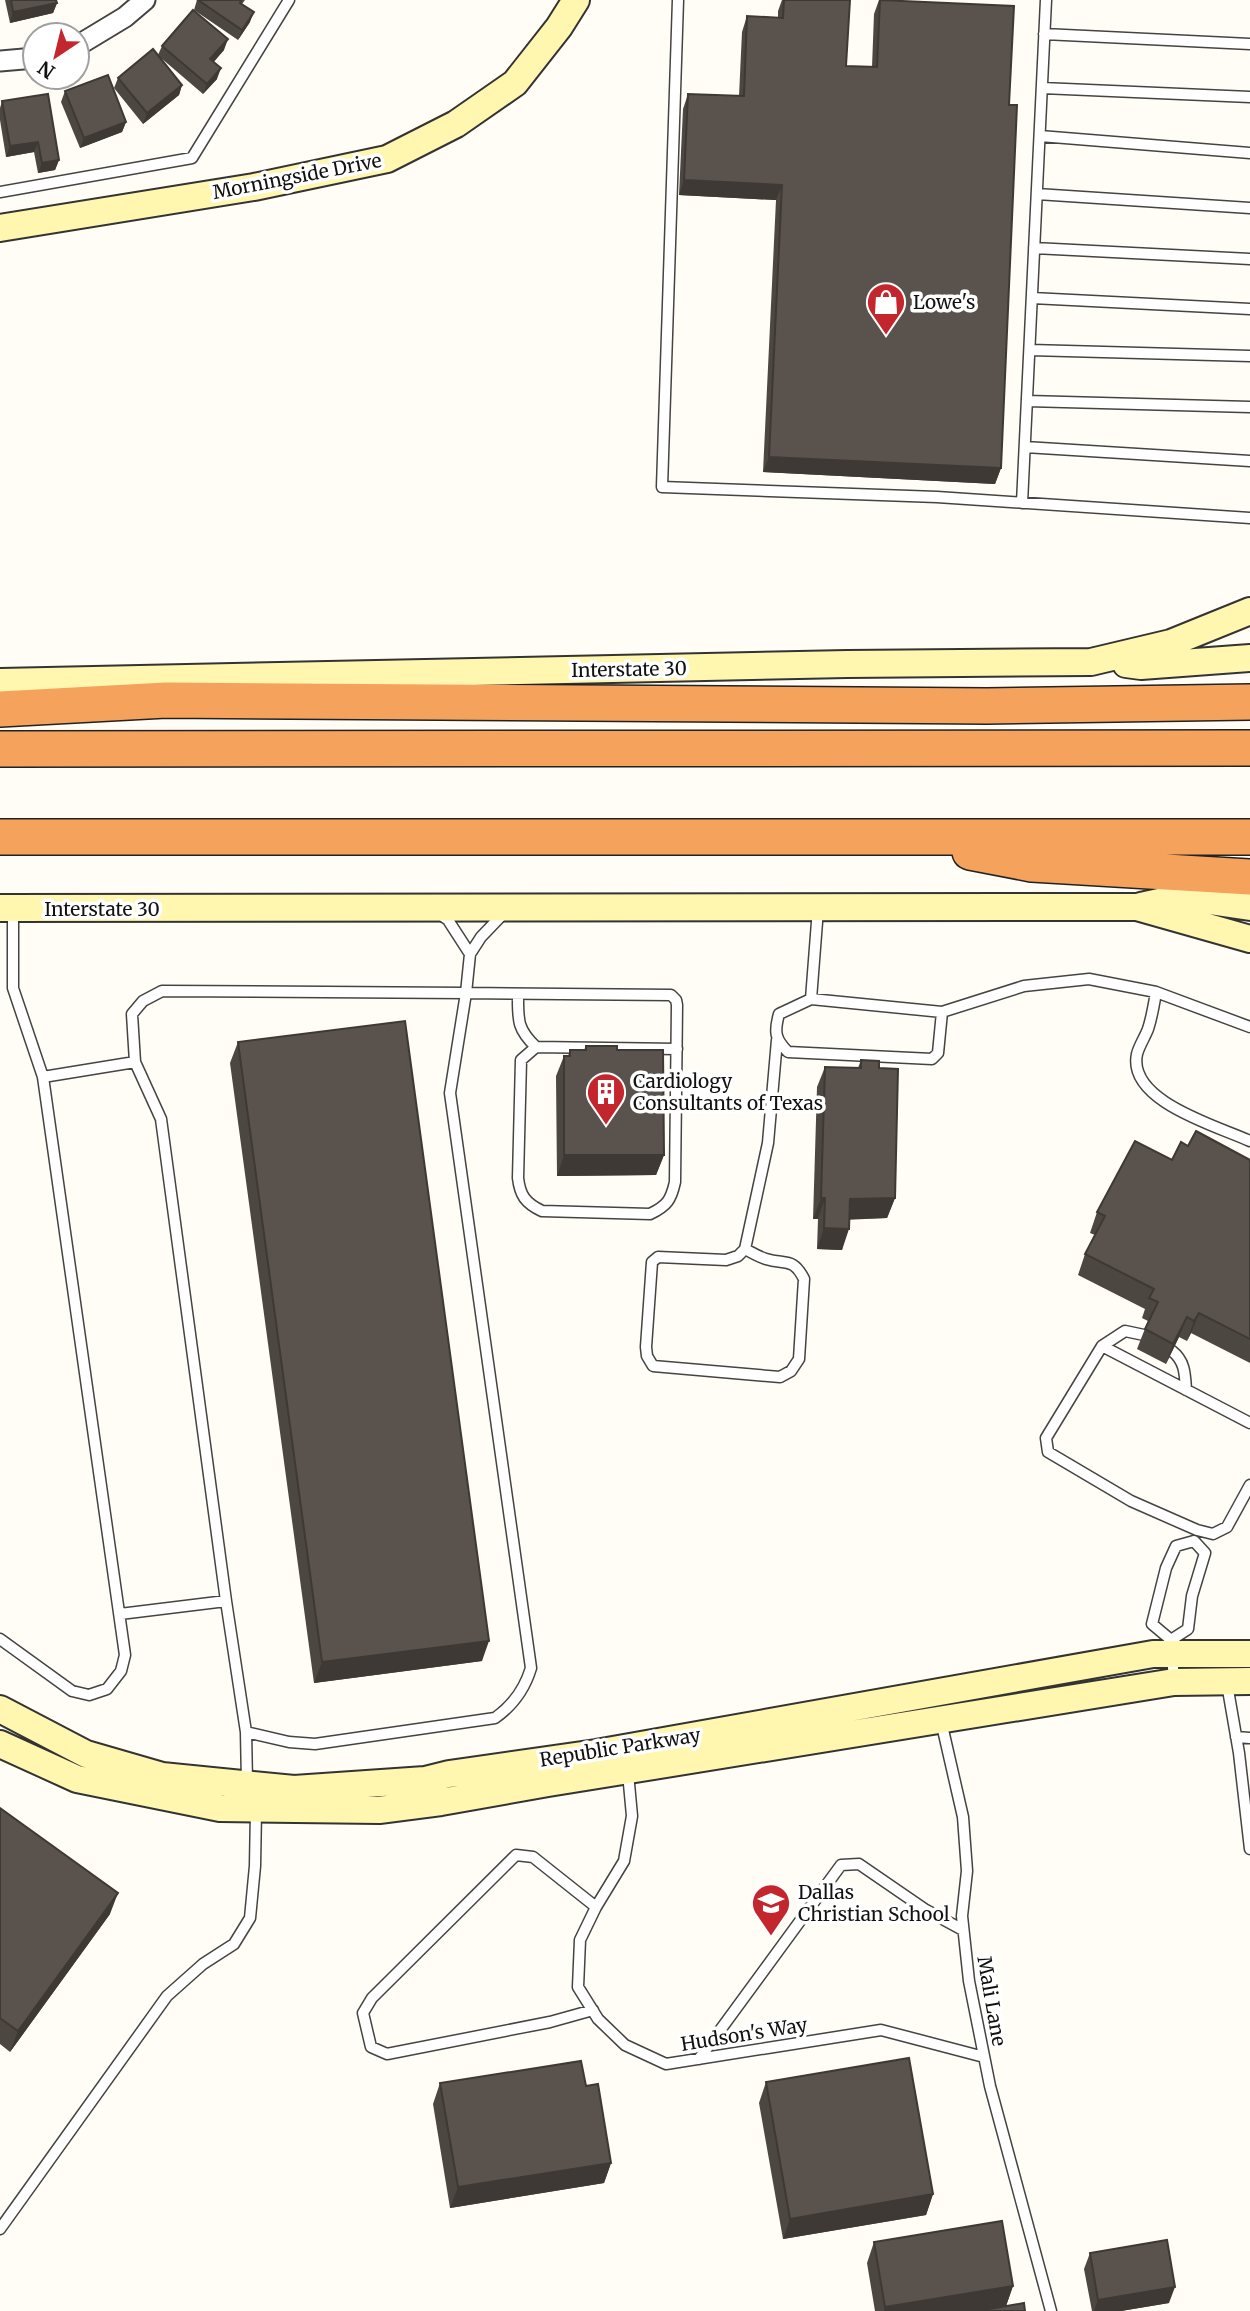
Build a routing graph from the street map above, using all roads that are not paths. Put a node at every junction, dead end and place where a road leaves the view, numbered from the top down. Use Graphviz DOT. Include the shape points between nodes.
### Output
graph roads {
  1 [pos="145,0"];
  2 [pos="289,0"];
  3 [pos="576,0"];
  4 [pos="678,0"];
  5 [pos="1046,0"];
  6 [pos="1044,34"];
  7 [pos="91,38"];
  8 [pos="1250,44"];
  9 [pos="21,59"];
  10 [pos="0,61"];
  11 [pos="1042,88"];
  12 [pos="1250,97"];
  13 [pos="1040,136"];
  14 [pos="1250,153"];
  15 [pos="0,192"];
  16 [pos="1037,194"];
  17 [pos="1250,208"];
  18 [pos="0,228"];
  19 [pos="1034,248"];
  20 [pos="1250,259"];
  21 [pos="1032,298"];
  22 [pos="1250,309"];
  23 [pos="1030,350"];
  24 [pos="1250,356"];
  25 [pos="1027,401"];
  26 [pos="1250,407"];
  27 [pos="1025,447"];
  28 [pos="1250,461"];
  29 [pos="1022,503"];
  30 [pos="1249,516"];
  31 [pos="1250,611"];
  32 [pos="1250,658"];
  33 [pos="1091,662"];
  34 [pos="0,682"];
  35 [pos="1250,702"];
  36 [pos="0,709"];
  37 [pos="1250,748"];
  38 [pos="0,749"];
  39 [pos="894,836"];
  40 [pos="1250,837"];
  41 [pos="0,838"];
  42 [pos="1250,877"];
  43 [pos="1250,906"];
  44 [pos="1136,907"];
  45 [pos="511,908"];
  46 [pos="818,908"];
  47 [pos="7,909"];
  48 [pos="432,909"];
  49 [pos="1250,939"];
  50 [pos="470,954"];
  51 [pos="0,988"];
  52 [pos="13,988"];
  53 [pos="1156,992"];
  54 [pos="466,993"];
  55 [pos="518,995"];
  56 [pos="811,999"];
  57 [pos="942,1012"];
  58 [pos="1250,1027"];
  59 [pos="777,1040"];
  60 [pos="536,1047"];
  61 [pos="677,1049"];
  62 [pos="135,1062"];
  63 [pos="43,1076"];
  64 [pos="1250,1141"];
  65 [pos="745,1249"];
  66 [pos="1144,1335"];
  67 [pos="1102,1346"];
  68 [pos="1172,1351"];
  69 [pos="1186,1390"];
  70 [pos="1250,1423"];
  71 [pos="1250,1485"];
  72 [pos="1196,1536"];
  73 [pos="226,1601"];
  74 [pos="120,1614"];
  75 [pos="0,1639"];
  76 [pos="1171,1647"];
  77 [pos="1250,1654"];
  78 [pos="1238,1680"];
  79 [pos="1174,1682"];
  80 [pos="934,1693"];
  81 [pos="0,1709"];
  82 [pos="940,1720"];
  83 [pos="246,1732"];
  84 [pos="1236,1737"];
  85 [pos="1250,1738"];
  86 [pos="0,1744"];
  87 [pos="626,1759"];
  88 [pos="251,1797"];
  89 [pos="1250,1849"];
  90 [pos="596,1907"];
  91 [pos="963,1930"];
  92 [pos="593,2010"];
  93 [pos="985,2057"];
  94 [pos="699,2059"];
  95 [pos="2,2221"];
  96 [pos="1051,2311"];
  1 -- 7 [label="street"];
  2 -- 15 [label="lane" via="192,158"];
  3 -- 18 [label="street, Morningside Drive" via="515,83 456,124 387,159 254,187"];
  4 -- 29 [label="lane" via="662,488"];
  5 -- 6 [label="lane"];
  6 -- 8 [label="lane"];
  6 -- 11 [label="lane"];
  9 -- 10 [label="street"];
  11 -- 12 [label="lane"];
  11 -- 13 [label="lane"];
  13 -- 14 [label="lane"];
  13 -- 16 [label="lane"];
  16 -- 17 [label="lane"];
  16 -- 19 [label="lane"];
  19 -- 20 [label="lane"];
  19 -- 21 [label="lane"];
  21 -- 22 [label="lane"];
  21 -- 23 [label="lane"];
  23 -- 24 [label="lane"];
  23 -- 25 [label="lane"];
  25 -- 26 [label="lane"];
  25 -- 27 [label="lane"];
  27 -- 28 [label="lane"];
  27 -- 29 [label="lane"];
  29 -- 30 [label="lane"];
  31 -- 33 [label="street, Interstate 30" via="1171,643"];
  32 -- 33 [label="street" via="1141,666"];
  33 -- 34 [label="street, Interstate 30"];
  35 -- 36 [label="highway" via="987,706 166,699"];
  37 -- 38 [label="highway"];
  39 -- 40 [label="highway"];
  39 -- 41 [label="highway"];
  39 -- 42 [label="highway" via="1032,864"];
  43 -- 44 [label="street" via="1182,897"];
  44 -- 46 [label="street, Interstate 30"];
  44 -- 49 [label="street, Interstate 30"];
  45 -- 46 [label="street, Interstate 30"];
  45 -- 48 [label="street, Interstate 30"];
  45 -- 50 [label="lane" via="497,918"];
  46 -- 56 [label="lane"];
  47 -- 48 [label="street, Interstate 30"];
  47 -- 52 [label="lane"];
  48 -- 50 [label="lane" via="448,920"];
  50 -- 54 [label="lane"];
  51 -- 52 [label="lane"];
  52 -- 63 [label="lane"];
  53 -- 57 [label="lane" via="1089,979 1024,986"];
  53 -- 58 [label="lane"];
  53 -- 64 [label="lane" via="1149,1027 1137,1054 1137,1070 1144,1084 1165,1104"];
  54 -- 55 [label="lane"];
  54 -- 62 [label="lane" via="162,991 143,1001 132,1014"];
  54 -- 83 [label="lane" via="450,1093 531,1668 507,1710 495,1718 315,1744"];
  55 -- 60 [label="lane" via="518,1022"];
  55 -- 61 [label="lane" via="671,995 676,1000"];
  56 -- 57 [label="lane"];
  56 -- 59 [label="lane" via="779,1014 774,1030"];
  57 -- 59 [label="lane" via="938,1053 932,1059 788,1052"];
  59 -- 65 [label="lane" via="768,1143"];
  60 -- 61 [label="lane"];
  60 -- 61 [label="lane" via="521,1060 520,1193 529,1205 542,1211 650,1214 672,1198 675,1182"];
  62 -- 63 [label="lane"];
  62 -- 73 [label="lane" via="161,1119"];
  63 -- 74 [label="lane"];
  65 -- 65 [label="lane" via="726,1261 658,1256 652,1262 646,1347 653,1366 780,1377 792,1371 799,1359 804,1279 789,1262 765,1259"];
  66 -- 67 [label="lane" via="1125,1331"];
  67 -- 69 [label="lane"];
  67 -- 72 [label="lane" via="1046,1437 1048,1452"];
  68 -- 69 [label="lane" via="1185,1370"];
  69 -- 70 [label="lane"];
  71 -- 72 [label="lane" via="1227,1527"];
  72 -- 76 [label="lane" via="1205,1553 1188,1629"];
  72 -- 76 [label="lane" via="1176,1546 1152,1624"];
  73 -- 74 [label="lane"];
  73 -- 83 [label="lane"];
  74 -- 75 [label="lane" via="125,1655 121,1671 107,1689 89,1695 72,1691"];
  76 -- 77 [label="street, Republic Parkway"];
  76 -- 79 [label="lane"];
  76 -- 80 [label="street, Republic Parkway"];
  78 -- 79 [label="street, Republic Parkway"];
  78 -- 84 [label="lane"];
  79 -- 82 [label="street, Republic Parkway"];
  80 -- 82 [label="lane, Mali Lane"];
  80 -- 87 [label="street, Republic Parkway"];
  81 -- 88 [label="street, Republic Parkway" via="86,1754"];
  82 -- 87 [label="street, Republic Parkway"];
  82 -- 91 [label="lane, Mali Lane" via="964,1817"];
  83 -- 88 [label="lane"];
  84 -- 85 [label="lane"];
  84 -- 89 [label="lane"];
  86 -- 88 [label="street, Republic Parkway" via="77,1779 220,1808"];
  87 -- 88 [label="street, Republic Parkway" via="293,1789"];
  87 -- 90 [label="lane, Hudson's Way" via="632,1816 624,1861"];
  88 -- 95 [label="lane" via="255,1866 250,1918 233,1944 167,1996"];
  90 -- 92 [label="lane, Hudson's Way" via="580,1940 578,1987"];
  90 -- 92 [label="lane" via="533,1857 516,1855 372,1998 363,2013 371,2047 387,2054"];
  91 -- 93 [label="lane, Mali Lane"];
  91 -- 94 [label="lane" via="859,1864 841,1865"];
  92 -- 94 [label="lane, Hudson's Way" via="625,2045 666,2064"];
  93 -- 94 [label="lane, Hudson's Way" via="881,2030"];
  93 -- 96 [label="lane, Mali Lane"];
}
